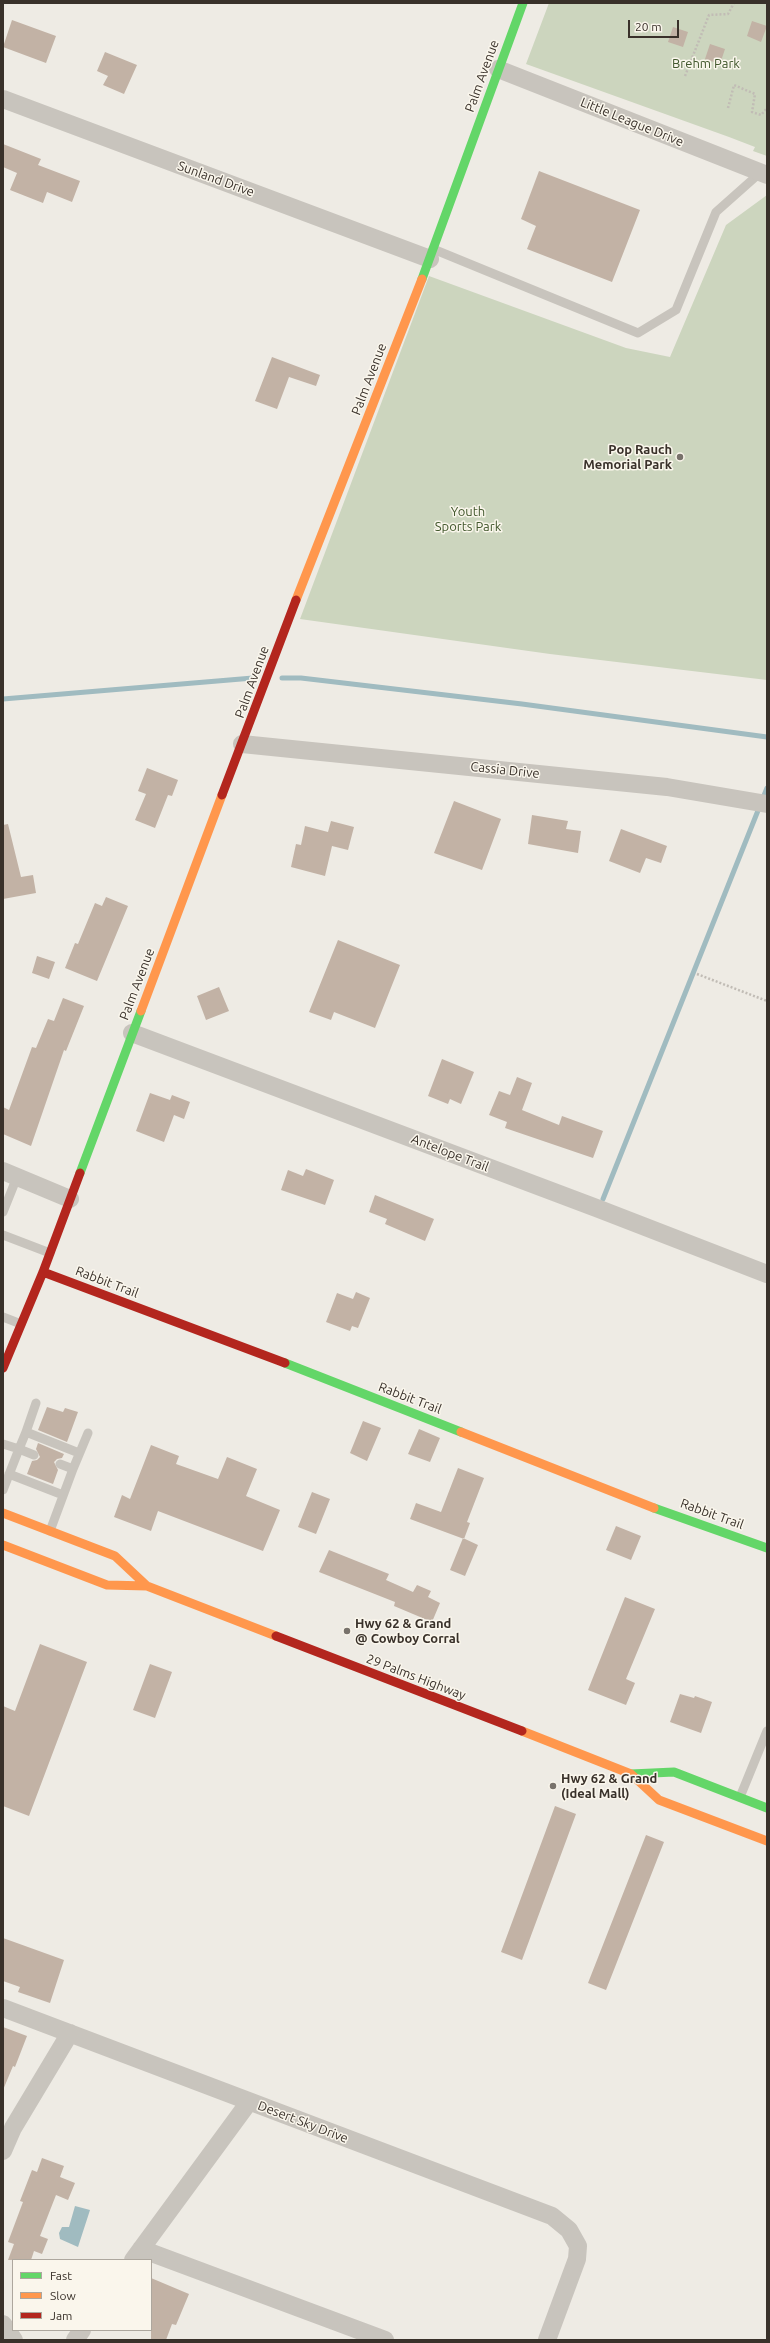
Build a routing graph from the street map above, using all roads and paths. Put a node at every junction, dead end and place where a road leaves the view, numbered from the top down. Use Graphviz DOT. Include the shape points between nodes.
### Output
graph roads {
  1 [pos="523,3"];
  2 [pos="734,3"];
  3 [pos="498,69"];
  4 [pos="685,76"];
  5 [pos="3,99"];
  6 [pos="728,108"];
  7 [pos="767,108"];
  8 [pos="764,174"];
  9 [pos="431,254"];
  10 [pos="242,744"];
  11 [pos="767,804"];
  12 [pos="697,974"];
  13 [pos="767,1002"];
  14 [pos="132,1033"];
  15 [pos="10,1174"];
  16 [pos="70,1198"];
  17 [pos="3,1212"];
  18 [pos="3,1236"];
  19 [pos="50,1253"];
  20 [pos="43,1272"];
  21 [pos="767,1274"];
  22 [pos="3,1318"];
  23 [pos="21,1324"];
  24 [pos="3,1368"];
  25 [pos="36,1403"];
  26 [pos="26,1432"];
  27 [pos="88,1433"];
  28 [pos="3,1444"];
  29 [pos="19,1450"];
  30 [pos="79,1453"];
  31 [pos="34,1455"];
  32 [pos="60,1464"];
  33 [pos="73,1469"];
  34 [pos="9,1474"];
  35 [pos="3,1490"];
  36 [pos="64,1495"];
  37 [pos="3,1512"];
  38 [pos="50,1531"];
  39 [pos="3,1545"];
  40 [pos="767,1548"];
  41 [pos="147,1586"];
  42 [pos="767,1731"];
  43 [pos="631,1774"];
  44 [pos="740,1797"];
  45 [pos="767,1808"];
  46 [pos="767,1841"];
  47 [pos="3,2008"];
  48 [pos="70,2033"];
  49 [pos="249,2102"];
  50 [pos="3,2151"];
  51 [pos="137,2255"];
  52 [pos="149,2259"];
  53 [pos="152,2260"];
  54 [pos="3,2324"];
  55 [pos="81,2331"];
  56 [pos="14,2340"];
  57 [pos="75,2340"];
  58 [pos="385,2340"];
  59 [pos="547,2340"];
  1 -- 3 [label="street, Palm Avenue"];
  2 -- 4 [label="path" via="728,14 709,15"];
  3 -- 8 [label="street, Little League Drive"];
  3 -- 9 [label="street, Palm Avenue"];
  5 -- 9 [label="street, Sunland Drive"];
  6 -- 7 [label="path" via="734,85 755,94 752,112 761,115"];
  8 -- 9 [label="lane" via="716,212 676,310 638,333"];
  9 -- 10 [label="street, Palm Avenue"];
  10 -- 11 [label="street, Cassia Drive" via="667,787"];
  10 -- 14 [label="street, Palm Avenue"];
  12 -- 13 [label="path"];
  14 -- 16 [label="street, Palm Avenue"];
  14 -- 21 [label="street, Antelope Trail"];
  15 -- 16 [label="street"];
  15 -- 17 [label="lane"];
  16 -- 19 [label="street, Palm Avenue"];
  18 -- 19 [label="lane"];
  19 -- 20 [label="street, Palm Avenue"];
  20 -- 23 [label="street, Palm Avenue"];
  20 -- 40 [label="street, Rabbit Trail" via="337,1383 658,1509"];
  22 -- 23 [label="lane"];
  23 -- 24 [label="street, Palm Avenue"];
  25 -- 26 [label="lane"];
  26 -- 29 [label="lane"];
  26 -- 30 [label="lane"];
  27 -- 30 [label="lane"];
  28 -- 29 [label="lane"];
  29 -- 31 [label="lane"];
  29 -- 34 [label="lane"];
  30 -- 33 [label="lane"];
  32 -- 33 [label="lane"];
  33 -- 36 [label="lane"];
  34 -- 35 [label="lane"];
  34 -- 36 [label="lane"];
  36 -- 38 [label="lane"];
  37 -- 38 [label="street, 29 Palms Highway"];
  38 -- 41 [label="street, 29 Palms Highway" via="115,1556"];
  39 -- 41 [label="street, 29 Palms Highway" via="107,1585"];
  41 -- 43 [label="street, 29 Palms Highway"];
  42 -- 44 [label="lane"];
  43 -- 44 [label="street, 29 Palms Highway" via="674,1772"];
  43 -- 46 [label="street, 29 Palms Highway" via="659,1800"];
  44 -- 45 [label="street, 29 Palms Highway"];
  47 -- 48 [label="street, Desert Sky Drive"];
  48 -- 49 [label="street, Desert Sky Drive"];
  48 -- 50 [label="street" via="13,2128"];
  49 -- 51 [label="street"];
  49 -- 59 [label="street, Desert Sky Drive" via="552,2216 569,2230 578,2246 577,2259"];
  51 -- 52 [label="street"];
  53 -- 58 [label="street"];
  54 -- 56 [label="street"];
  55 -- 57 [label="street"];
}
